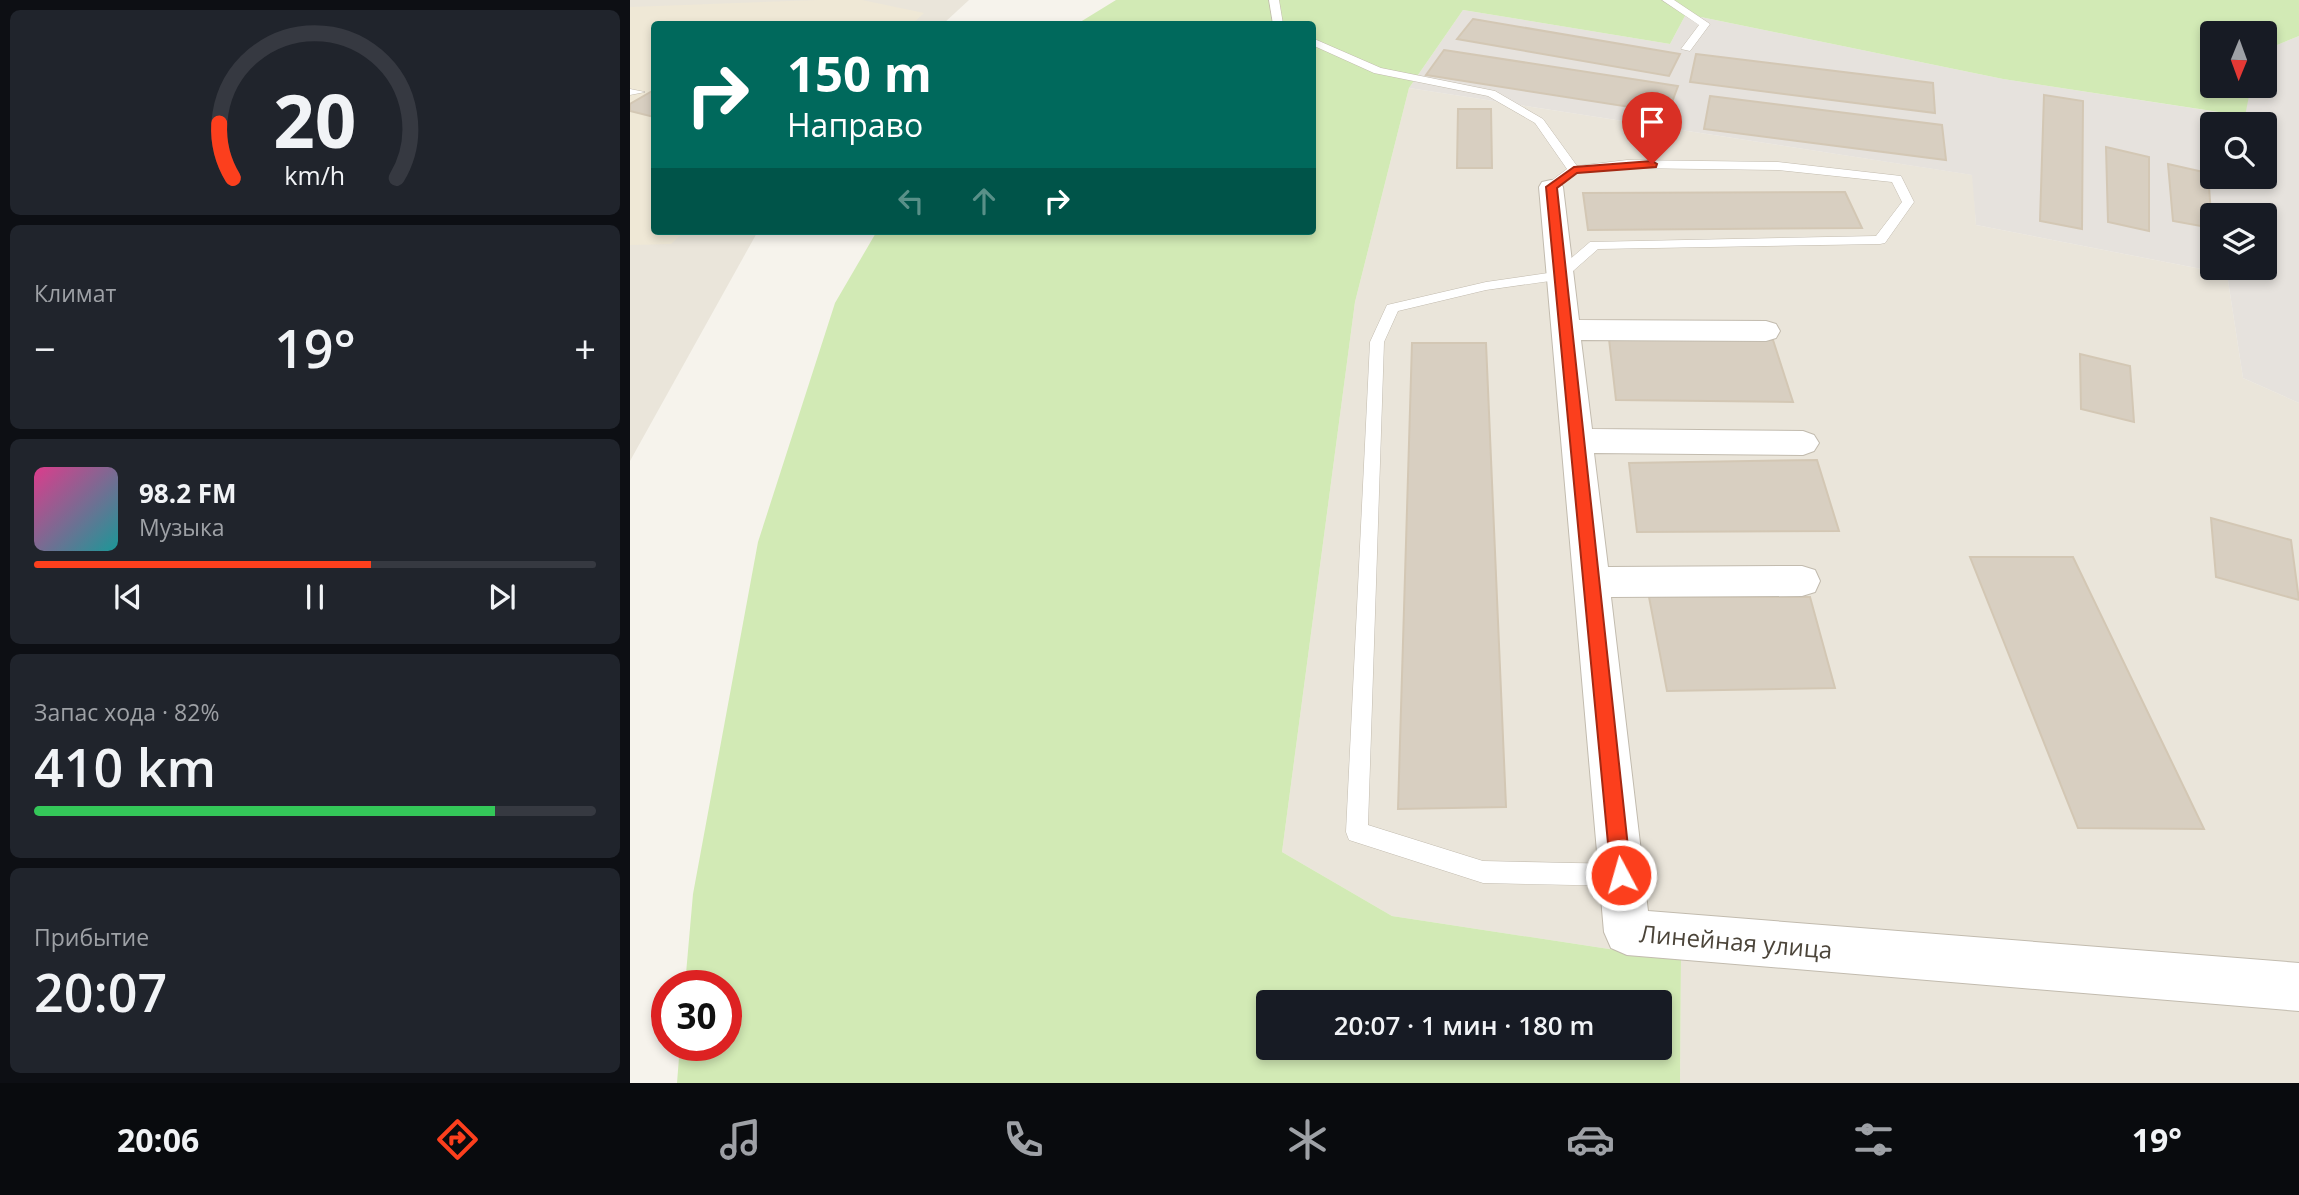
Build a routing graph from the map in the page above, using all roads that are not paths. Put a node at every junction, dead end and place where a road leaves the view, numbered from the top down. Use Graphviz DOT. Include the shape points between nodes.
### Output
graph roads {
  1 [pos="1274,0"];
  2 [pos="1667,0"];
  3 [pos="1278,21"];
  4 [pos="1316,43"];
  5 [pos="1686,48"];
  6 [pos="1562,179"];
  7 [pos="1559,276"];
  8 [pos="1566,330"];
  9 [pos="1766,331"];
  10 [pos="1576,441"];
  11 [pos="1803,443"];
  12 [pos="1802,581"];
  13 [pos="1591,582"];
  14 [pos="1621,875"];
  15 [pos="2299,987"];
  1 -- 3 [label="lane"];
  2 -- 5 [label="lane" via="1705,24"];
  4 -- 6 [label="lane" via="1378,72 1491,93 1539,121"];
  6 -- 7 [label="street, Линейная улица"];
  6 -- 7 [label="lane" via="1626,164 1778,166 1897,179 1908,202 1880,240 1595,245"];
  7 -- 8 [label="street, Линейная улица"];
  7 -- 14 [label="lane" via="1392,307 1377,342 1357,832 1483,872"];
  8 -- 9 [label="street"];
  8 -- 10 [label="street, Линейная улица"];
  10 -- 11 [label="street"];
  10 -- 13 [label="street, Линейная улица"];
  12 -- 13 [label="street"];
  13 -- 14 [label="street, Линейная улица"];
  14 -- 15 [label="street, Линейная улица" via="1627,932"];
}
